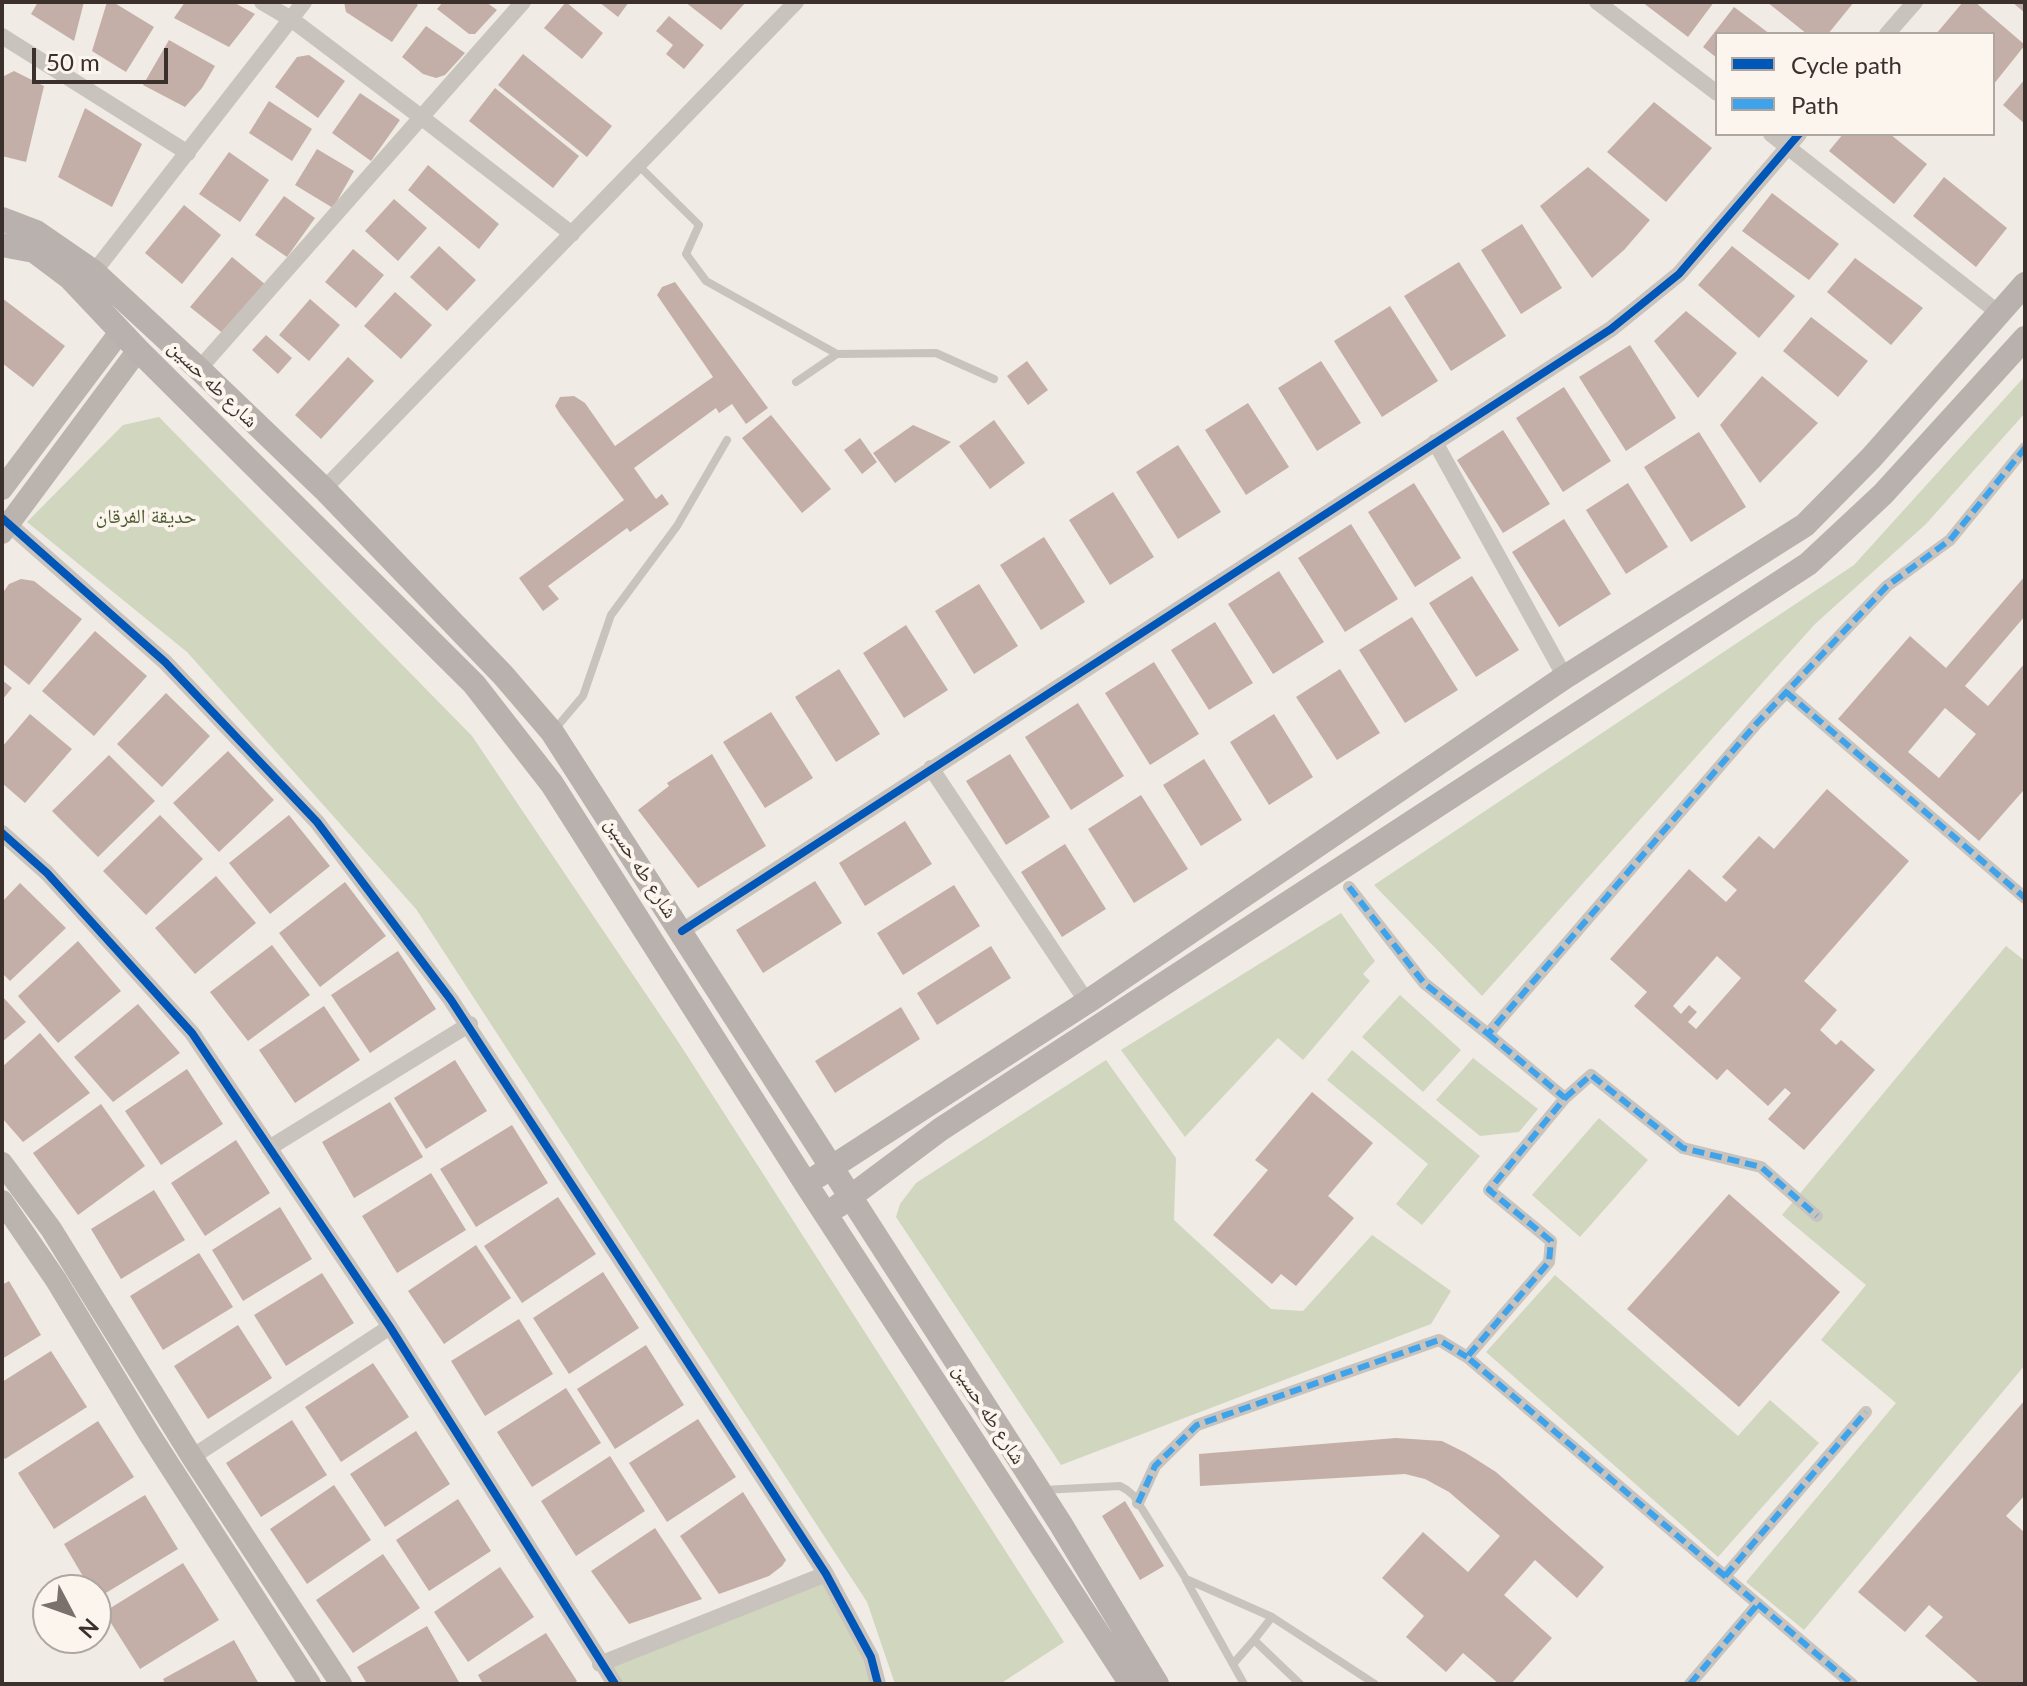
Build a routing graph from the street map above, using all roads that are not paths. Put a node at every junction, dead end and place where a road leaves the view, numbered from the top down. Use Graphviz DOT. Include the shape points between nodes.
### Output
graph roads {
  1 [pos="262,2"];
  2 [pos="304,2"];
  3 [pos="523,2"];
  4 [pos="796,2"];
  5 [pos="1597,2"];
  6 [pos="1915,2"];
  7 [pos="291,19"];
  8 [pos="1889,32"];
  9 [pos="2,36"];
  10 [pos="1715,91"];
  11 [pos="421,117"];
  12 [pos="1794,140"];
  13 [pos="188,153"];
  14 [pos="638,165"];
  15 [pos="2,219"];
  16 [pos="572,234"];
  17 [pos="2,245"];
  18 [pos="94,272"];
  19 [pos="2025,284"];
  20 [pos="2000,314"];
  21 [pos="120,332"];
  22 [pos="2025,338"];
  23 [pos="138,350"];
  24 [pos="837,354"];
  25 [pos="199,369"];
  26 [pos="994,379"];
  27 [pos="796,382"];
  28 [pos="727,440"];
  29 [pos="1435,442"];
  30 [pos="2025,448"];
  31 [pos="2,489"];
  32 [pos="324,489"];
  33 [pos="4,525"];
  34 [pos="1565,677"];
  35 [pos="1786,692"];
  36 [pos="552,732"];
  37 [pos="931,768"];
  38 [pos="2,833"];
  39 [pos="1349,887"];
  40 [pos="2025,898"];
  41 [pos="682,931"];
  42 [pos="1087,1002"];
  43 [pos="470,1024"];
  44 [pos="1488,1034"];
  45 [pos="1565,1098"];
  46 [pos="269,1148"];
  47 [pos="2,1163"];
  48 [pos="830,1167"];
  49 [pos="806,1184"];
  50 [pos="850,1197"];
  51 [pos="2,1201"];
  52 [pos="826,1214"];
  53 [pos="1817,1216"];
  54 [pos="390,1327"];
  55 [pos="1467,1357"];
  56 [pos="1866,1412"];
  57 [pos="192,1457"];
  58 [pos="1039,1490"];
  59 [pos="1138,1503"];
  60 [pos="225,1507"];
  61 [pos="204,1520"];
  62 [pos="826,1574"];
  63 [pos="1725,1576"];
  64 [pos="1186,1579"];
  65 [pos="1758,1604"];
  66 [pos="1272,1617"];
  67 [pos="1254,1640"];
  68 [pos="600,1664"];
  69 [pos="1233,1664"];
  70 [pos="310,1684"];
  71 [pos="341,1684"];
  72 [pos="615,1684"];
  73 [pos="878,1684"];
  74 [pos="1131,1684"];
  75 [pos="1157,1684"];
  76 [pos="1244,1684"];
  77 [pos="1300,1684"];
  78 [pos="1375,1684"];
  79 [pos="1690,1684"];
  80 [pos="1852,1684"];
  1 -- 7 [label="street"];
  2 -- 7 [label="street"];
  3 -- 11 [label="street"];
  4 -- 14 [label="street"];
  5 -- 10 [label="street"];
  6 -- 8 [label="street"];
  7 -- 11 [label="street"];
  7 -- 13 [label="street"];
  9 -- 13 [label="street"];
  11 -- 16 [label="street"];
  11 -- 25 [label="street"];
  12 -- 20 [label="street"];
  12 -- 29 [label="street" via="1699,253 1645,304"];
  13 -- 18 [label="street"];
  14 -- 16 [label="street"];
  14 -- 24 [label="lane" via="699,225 686,254 706,281"];
  15 -- 18 [label="main road, شارع طه حسين" via="36,232"];
  16 -- 32 [label="street"];
  17 -- 21 [label="main road, شارع طه حسين" via="34,251 70,278"];
  18 -- 25 [label="main road, شارع طه حسين"];
  19 -- 20 [label="main road"];
  20 -- 34 [label="main road" via="1805,525"];
  21 -- 23 [label="main road, شارع طه حسين"];
  21 -- 31 [label="main road"];
  22 -- 50 [label="main road" via="1883,494 1808,564 941,1129"];
  23 -- 33 [label="main road"];
  23 -- 49 [label="main road, شارع طه حسين" via="474,684 552,784"];
  24 -- 26 [label="lane" via="936,353"];
  24 -- 27 [label="lane"];
  25 -- 32 [label="main road, شارع طه حسين"];
  28 -- 36 [label="lane" via="677,526 611,615 583,696"];
  29 -- 34 [label="street"];
  29 -- 37 [label="street"];
  30 -- 35 [label="street" via="1950,540 1887,586"];
  32 -- 36 [label="main road, شارع طه حسين"];
  33 -- 43 [label="street" via="165,662 317,822"];
  34 -- 42 [label="main road"];
  35 -- 40 [label="street"];
  35 -- 44 [label="street"];
  36 -- 41 [label="main road, شارع طه حسين"];
  37 -- 41 [label="street"];
  37 -- 42 [label="street"];
  38 -- 46 [label="street" via="47,873 192,1033"];
  39 -- 44 [label="street" via="1424,983"];
  41 -- 48 [label="main road, شارع طه حسين"];
  42 -- 48 [label="main road"];
  43 -- 46 [label="street"];
  43 -- 62 [label="street"];
  44 -- 45 [label="street"];
  45 -- 53 [label="street" via="1591,1075 1683,1148 1761,1167"];
  45 -- 55 [label="street" via="1489,1190 1551,1241 1549,1262"];
  46 -- 54 [label="street"];
  47 -- 57 [label="main road" via="51,1229"];
  48 -- 49 [label="main road"];
  48 -- 50 [label="main road, شارع طه حسين"];
  49 -- 52 [label="main road, شارع طه حسين"];
  50 -- 52 [label="main road"];
  50 -- 58 [label="main road, شارع طه حسين"];
  51 -- 61 [label="main road"];
  52 -- 74 [label="main road, شارع طه حسين"];
  54 -- 57 [label="street"];
  54 -- 68 [label="street"];
  55 -- 59 [label="street" via="1439,1340 1197,1425 1155,1466"];
  55 -- 63 [label="street"];
  56 -- 63 [label="street"];
  57 -- 60 [label="main road"];
  58 -- 59 [label="lane" via="1120,1486"];
  58 -- 75 [label="main road, شارع طه حسين"];
  59 -- 64 [label="lane"];
  60 -- 61 [label="street"];
  60 -- 71 [label="main road"];
  61 -- 70 [label="main road"];
  62 -- 68 [label="street"];
  62 -- 73 [label="street" via="871,1657"];
  63 -- 65 [label="street"];
  64 -- 66 [label="lane"];
  64 -- 69 [label="lane"];
  65 -- 79 [label="street"];
  65 -- 80 [label="street"];
  66 -- 67 [label="lane"];
  66 -- 78 [label="lane"];
  67 -- 69 [label="lane"];
  67 -- 77 [label="lane"];
  68 -- 72 [label="street"];
  69 -- 76 [label="lane"];
}
